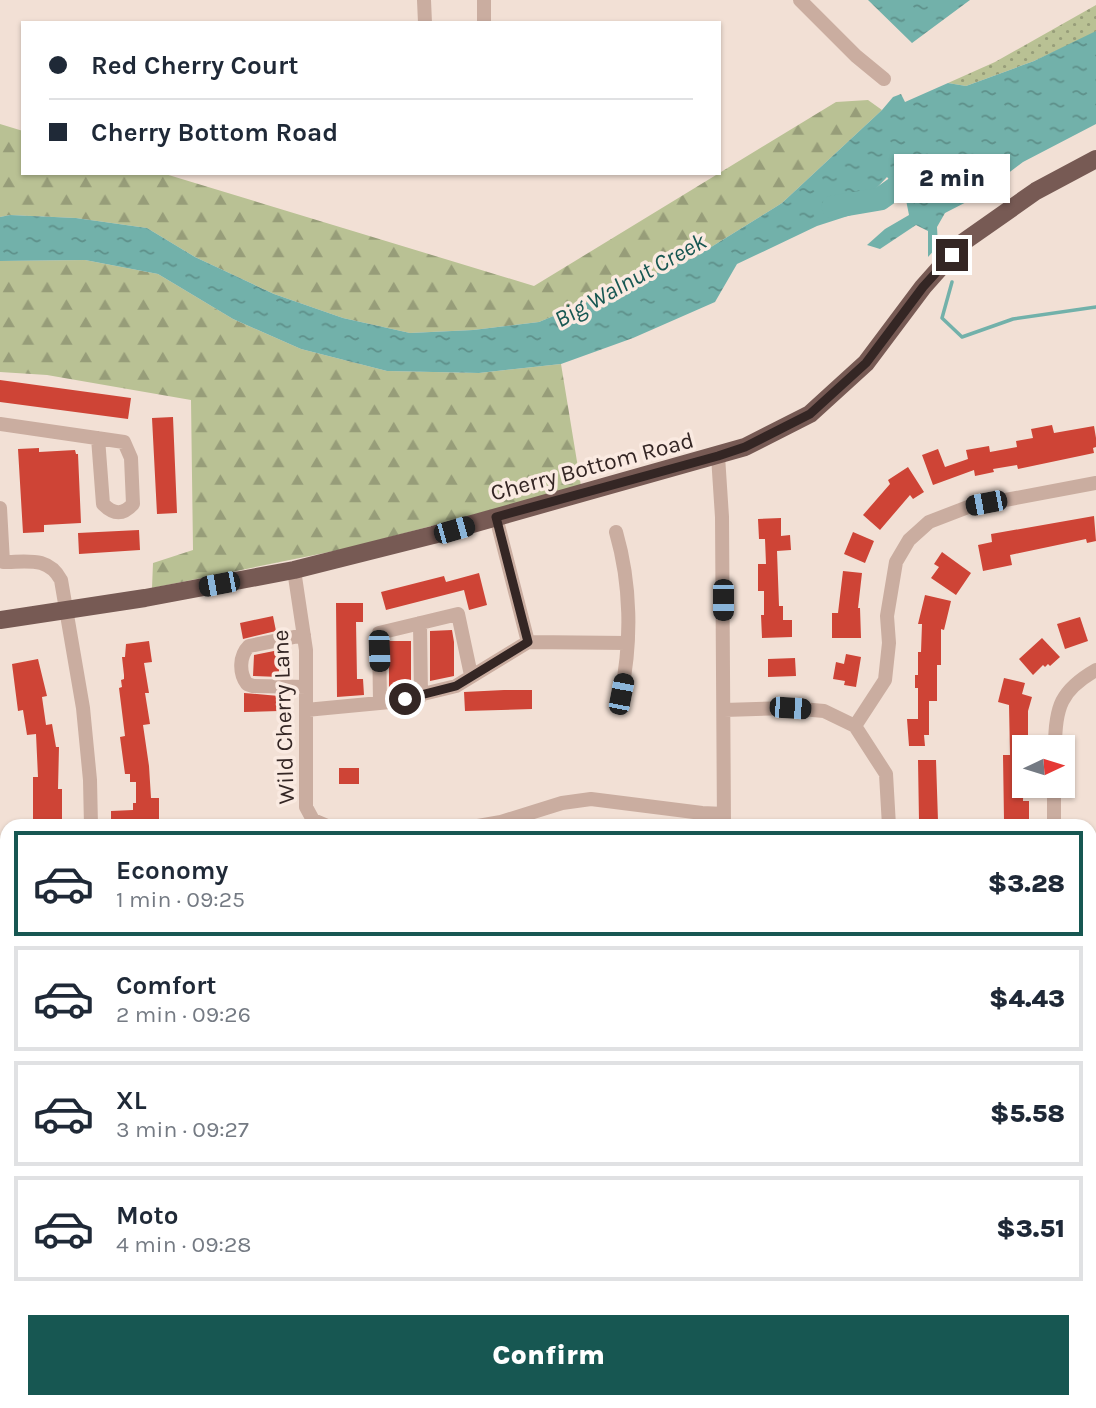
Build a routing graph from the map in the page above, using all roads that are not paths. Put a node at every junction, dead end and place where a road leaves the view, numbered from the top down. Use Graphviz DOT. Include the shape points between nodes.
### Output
graph roads {
  1 [pos="424,0"];
  2 [pos="484,0"];
  3 [pos="800,0"];
  4 [pos="425,21"];
  5 [pos="484,21"];
  6 [pos="884,79"];
  7 [pos="1096,159"];
  8 [pos="0,424"];
  9 [pos="98,439"];
  10 [pos="718,456"];
  11 [pos="1096,483"];
  12 [pos="0,508"];
  13 [pos="496,517"];
  14 [pos="616,532"];
  15 [pos="2,562"];
  16 [pos="294,570"];
  17 [pos="66,610"];
  18 [pos="0,620"];
  19 [pos="420,623"];
  20 [pos="304,635"];
  21 [pos="528,642"];
  22 [pos="627,643"];
  23 [pos="1096,670"];
  24 [pos="471,675"];
  25 [pos="306,687"];
  26 [pos="621,694"];
  27 [pos="421,695"];
  28 [pos="380,703"];
  29 [pos="306,710"];
  30 [pos="724,710"];
  31 [pos="855,726"];
  32 [pos="1056,735"];
  33 [pos="1055,798"];
  34 [pos="91,819"];
  35 [pos="312,819"];
  36 [pos="511,819"];
  37 [pos="721,819"];
  38 [pos="724,819"];
  39 [pos="889,819"];
  40 [pos="1054,819"];
  1 -- 4 [label="street"];
  2 -- 5 [label="street"];
  3 -- 6 [label="street"];
  7 -- 10 [label="main road, Cherry Bottom Road" via="1036,191 962,243 866,363 810,414"];
  8 -- 9 [label="street"];
  9 -- 9 [label="street" via="124,442 129,449 133,504 119,513 103,504"];
  10 -- 13 [label="main road, Cherry Bottom Road"];
  10 -- 30 [label="street"];
  11 -- 31 [label="street" via="968,507 929,522 909,540 896,562 887,615 885,680"];
  12 -- 15 [label="street"];
  13 -- 16 [label="main road, Cherry Bottom Road"];
  13 -- 21 [label="street"];
  14 -- 22 [label="street" via="627,577"];
  15 -- 17 [label="street" via="46,563 56,570"];
  16 -- 17 [label="main road, Cherry Bottom Road"];
  16 -- 20 [label="street, Wild Cherry Lane"];
  17 -- 18 [label="main road, Cherry Bottom Road"];
  17 -- 34 [label="street" via="83,708"];
  19 -- 24 [label="street" via="458,614"];
  19 -- 27 [label="street"];
  19 -- 28 [label="street" via="379,634"];
  20 -- 25 [label="street, Wild Cherry Lane"];
  20 -- 25 [label="street" via="249,646 242,657 242,674 253,686"];
  21 -- 22 [label="street"];
  21 -- 24 [label="street"];
  22 -- 26 [label="street"];
  23 -- 32 [label="street" via="1075,682 1059,705"];
  24 -- 27 [label="street" via="456,686"];
  25 -- 29 [label="street, Wild Cherry Lane"];
  27 -- 28 [label="street"];
  28 -- 29 [label="street"];
  29 -- 35 [label="street, Wild Cherry Lane" via="304,791"];
  30 -- 31 [label="street" via="824,711"];
  30 -- 38 [label="street"];
  31 -- 39 [label="street" via="886,774"];
  33 -- 40 [label="street"];
  36 -- 37 [label="street" via="591,799"];
}
